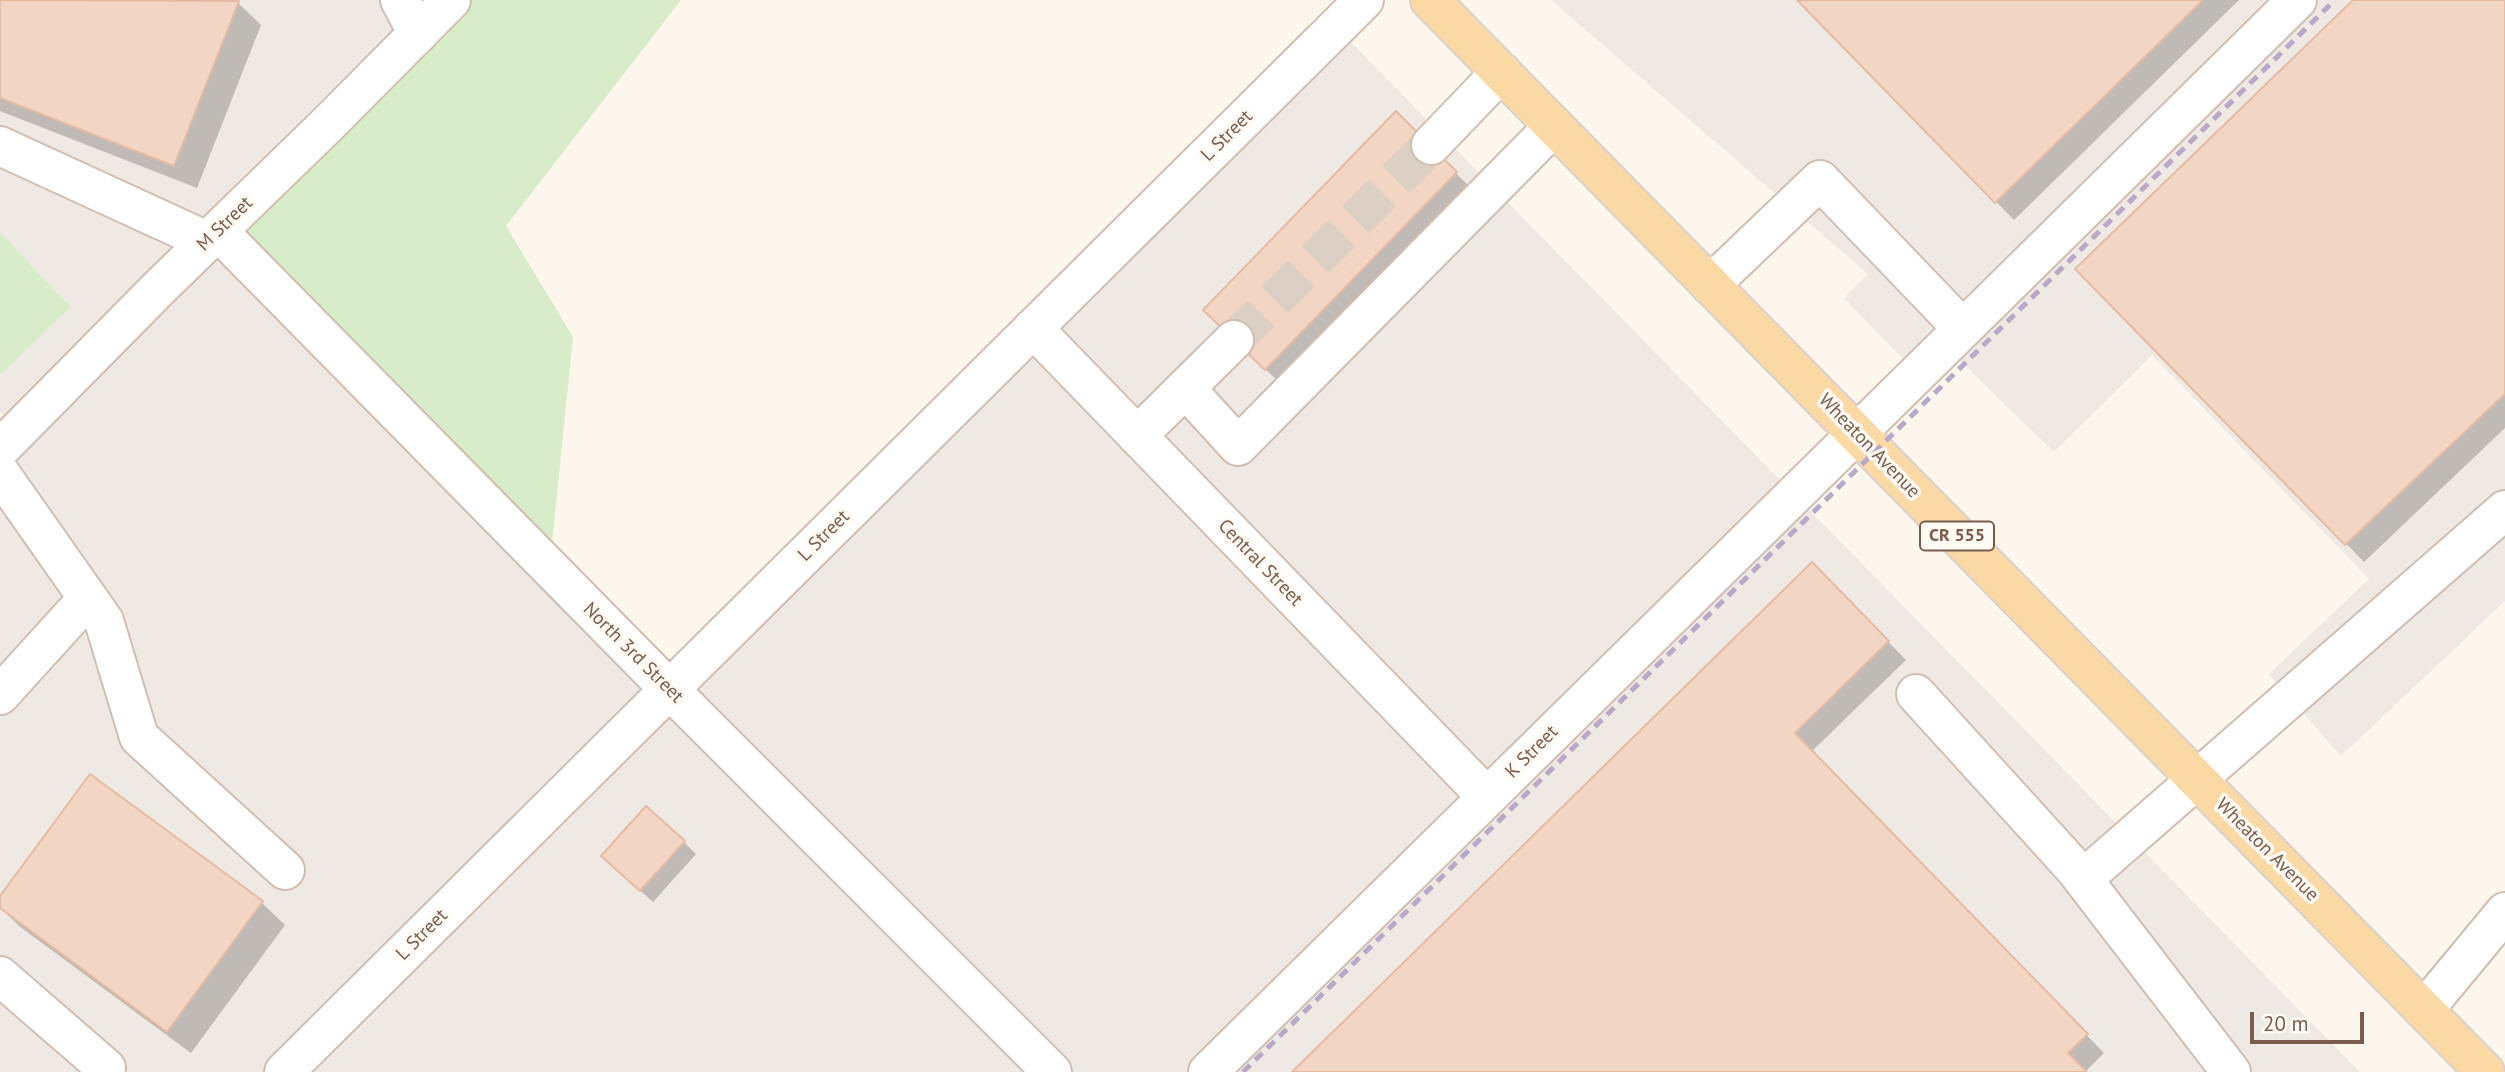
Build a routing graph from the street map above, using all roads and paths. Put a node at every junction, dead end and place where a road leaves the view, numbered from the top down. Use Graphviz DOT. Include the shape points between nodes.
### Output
graph roads {
  1 [pos="400,0"];
  2 [pos="451,0"];
  3 [pos="1364,0"];
  4 [pos="1430,0"];
  5 [pos="2297,0"];
  6 [pos="418,34"];
  7 [pos="1501,72"];
  8 [pos="1554,126"];
  9 [pos="1431,145"];
  10 [pos="0,146"];
  11 [pos="213,236"];
  12 [pos="1710,285"];
  13 [pos="1033,328"];
  14 [pos="1962,328"];
  15 [pos="1234,340"];
  16 [pos="1185,388"];
  17 [pos="1856,433"];
  18 [pos="1137,436"];
  19 [pos="0,449"];
  20 [pos="0,473"];
  21 [pos="2505,510"];
  22 [pos="88,598"];
  23 [pos="669,689"];
  24 [pos="1916,694"];
  25 [pos="0,695"];
  26 [pos="2197,779"];
  27 [pos="1487,797"];
  28 [pos="285,870"];
  29 [pos="2083,879"];
  30 [pos="2505,912"];
  31 [pos="0,976"];
  32 [pos="2424,1010"];
  33 [pos="106,1068"];
  34 [pos="284,1072"];
  35 [pos="1052,1072"];
  36 [pos="1208,1072"];
  37 [pos="2231,1072"];
  38 [pos="2485,1072"];
  1 -- 6 [label="street"];
  2 -- 6 [label="street, M Street"];
  3 -- 13 [label="street, L Street"];
  4 -- 7 [label="main road, Wheaton Avenue / CR 555"];
  5 -- 14 [label="street, K Street"];
  6 -- 11 [label="street, M Street"];
  7 -- 8 [label="main road, Wheaton Avenue / CR 555"];
  7 -- 9 [label="street"];
  8 -- 12 [label="main road, Wheaton Avenue / CR 555"];
  8 -- 16 [label="street" via="1238,446"];
  10 -- 11 [label="street"];
  11 -- 19 [label="street, M Street"];
  11 -- 23 [label="street, North 3rd Street"];
  12 -- 14 [label="street" via="1820,180"];
  12 -- 17 [label="main road, Wheaton Avenue / CR 555"];
  13 -- 18 [label="street, Central Street"];
  13 -- 23 [label="street, L Street"];
  14 -- 17 [label="street, K Street"];
  15 -- 16 [label="street"];
  16 -- 18 [label="street"];
  17 -- 26 [label="main road, Wheaton Avenue / CR 555"];
  17 -- 27 [label="street, K Street"];
  18 -- 27 [label="street, Central Street"];
  20 -- 22 [label="street"];
  21 -- 26 [label="street"];
  22 -- 25 [label="street"];
  22 -- 28 [label="street" via="104,621 139,737"];
  23 -- 34 [label="street, L Street"];
  23 -- 35 [label="street, North 3rd Street"];
  24 -- 29 [label="street"];
  26 -- 29 [label="street"];
  26 -- 32 [label="main road, Wheaton Avenue / CR 555"];
  27 -- 36 [label="street, K Street"];
  29 -- 37 [label="street"];
  30 -- 32 [label="street"];
  31 -- 33 [label="street"];
  32 -- 38 [label="main road, Wheaton Avenue / CR 555"];
}
